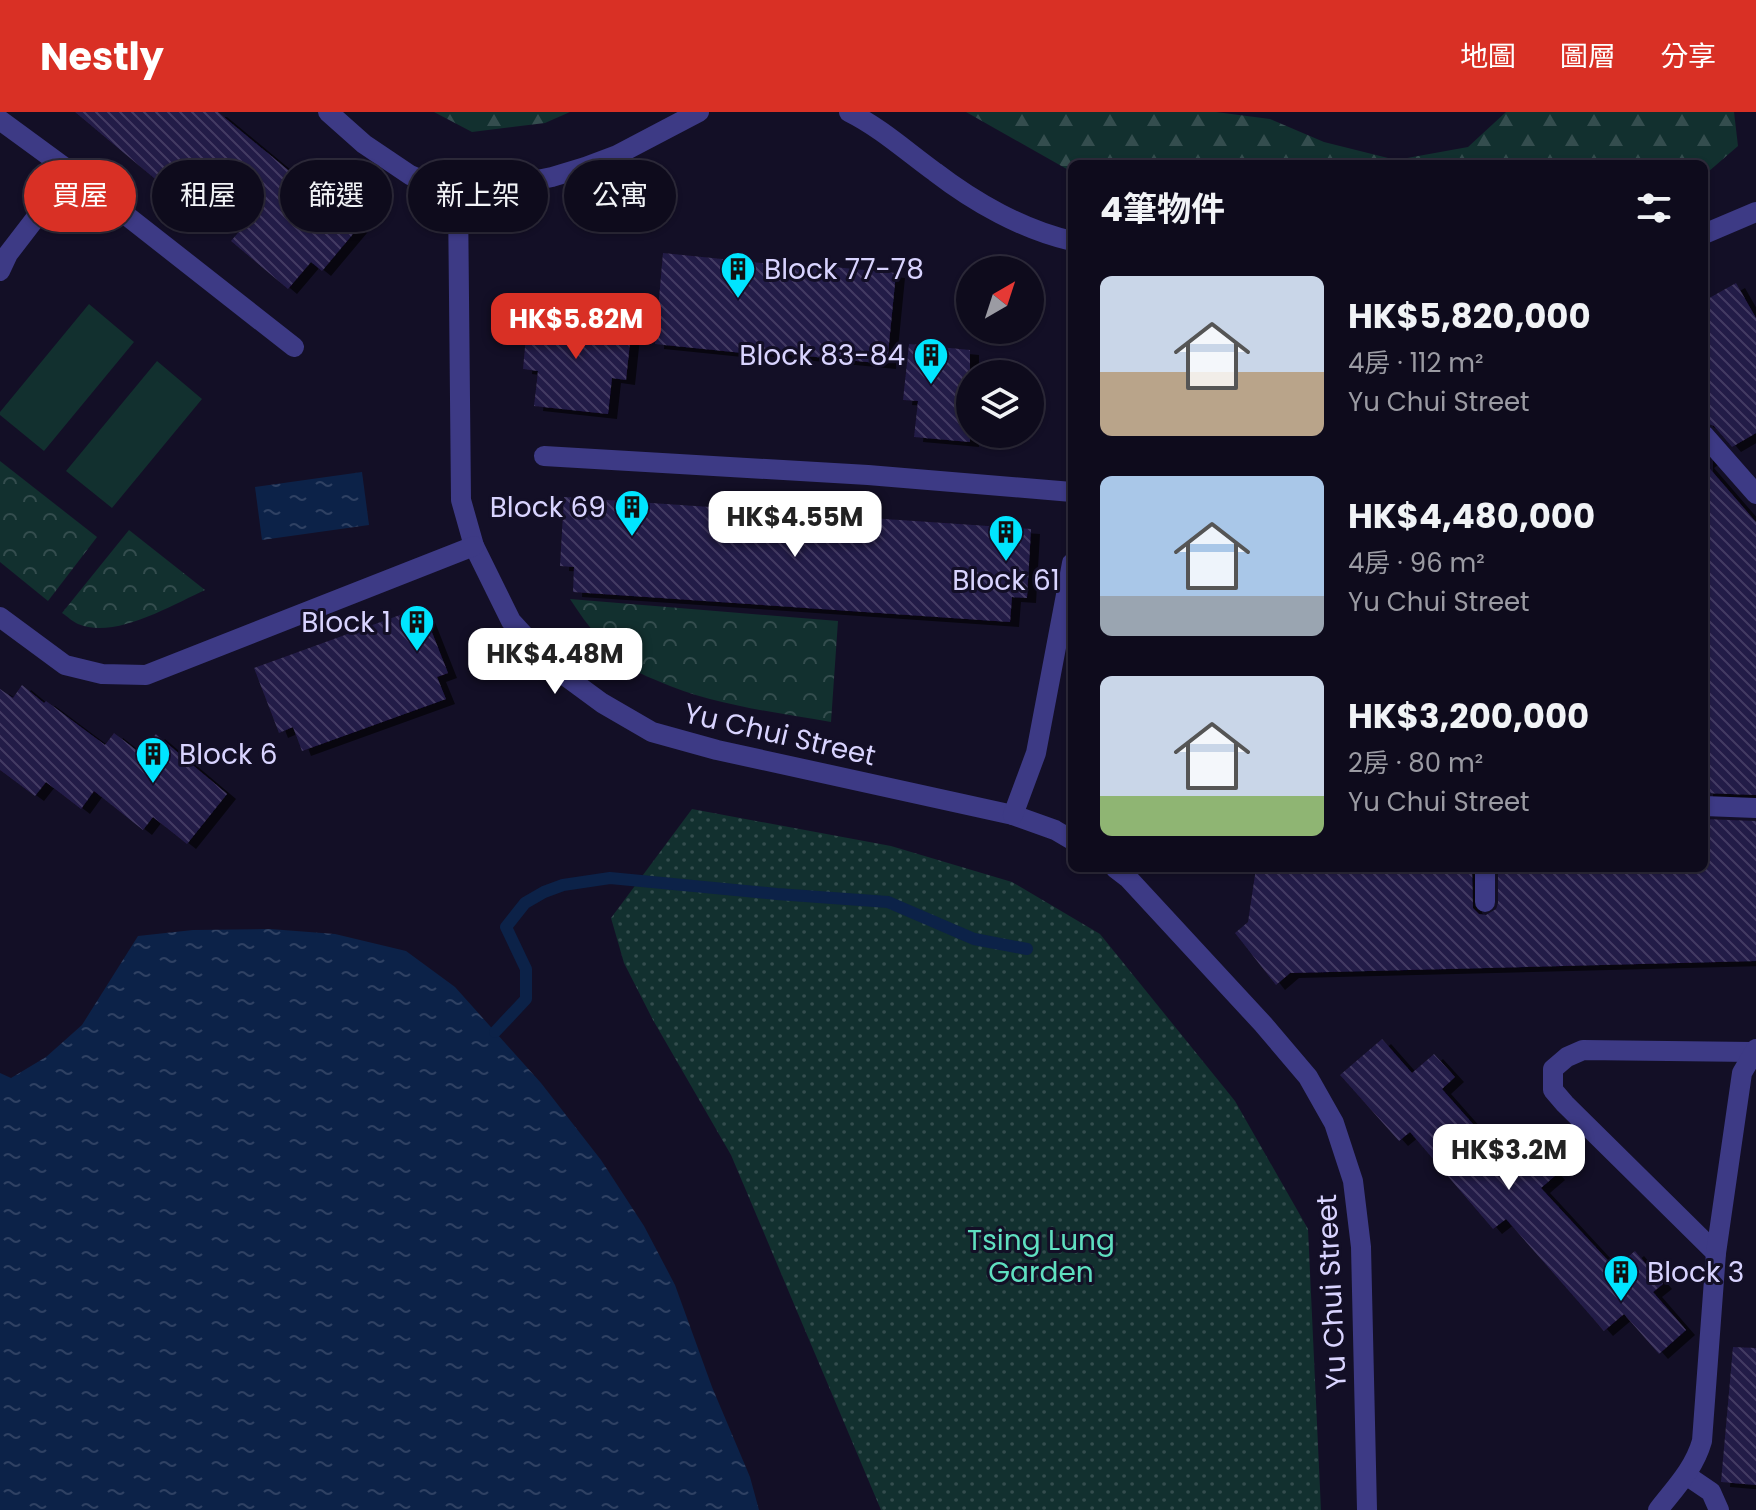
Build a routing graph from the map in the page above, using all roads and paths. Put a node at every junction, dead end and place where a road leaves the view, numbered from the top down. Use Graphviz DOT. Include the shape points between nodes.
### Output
graph roads {
  1 [pos="328,112"];
  2 [pos="699,112"];
  3 [pos="849,112"];
  4 [pos="0,120"];
  5 [pos="55,160"];
  6 [pos="408,174"];
  7 [pos="548,178"];
  8 [pos="1756,212"];
  9 [pos="136,223"];
  10 [pos="24,231"];
  11 [pos="458,232"];
  12 [pos="1708,232"];
  13 [pos="1068,240"];
  14 [pos="3,258"];
  15 [pos="294,347"];
  16 [pos="1708,440"];
  17 [pos="544,456"];
  18 [pos="1068,492"];
  19 [pos="1756,494"];
  20 [pos="474,546"];
  21 [pos="1068,584"];
  22 [pos="0,617"];
  23 [pos="1708,806"];
  24 [pos="1756,808"];
  25 [pos="1013,815"];
  26 [pos="1068,838"];
  27 [pos="1120,872"];
  28 [pos="1485,872"];
  29 [pos="1485,902"];
  30 [pos="1755,1050"];
  31 [pos="1716,1253"];
  32 [pos="1686,1475"];
  33 [pos="1367,1510"];
  34 [pos="1658,1510"];
  35 [pos="1719,1510"];
  1 -- 6 [label="street"];
  2 -- 7 [label="street" via="617,155"];
  3 -- 13 [label="street" via="962,192"];
  4 -- 5 [label="street"];
  8 -- 12 [label="street"];
  9 -- 15 [label="street"];
  10 -- 14 [label="street"];
  11 -- 20 [label="street, Yu Chui Street" via="461,500"];
  16 -- 19 [label="street"];
  17 -- 18 [label="street"];
  20 -- 22 [label="street" via="146,675 102,674 65,665"];
  20 -- 25 [label="street, Yu Chui Street" via="511,621 553,667 652,732"];
  21 -- 25 [label="street" via="1036,753"];
  23 -- 24 [label="street"];
  25 -- 26 [label="street, Yu Chui Street"];
  27 -- 33 [label="street, Yu Chui Street" via="1263,1024 1308,1077 1334,1123 1353,1181 1361,1247"];
  28 -- 29 [label="street"];
  30 -- 31 [label="street" via="1742,1073"];
  30 -- 31 [label="street" via="1583,1050 1553,1069 1553,1090 1565,1104"];
  31 -- 32 [label="street" via="1702,1441"];
  32 -- 34 [label="street"];
  32 -- 35 [label="street" via="1711,1492"];
}
